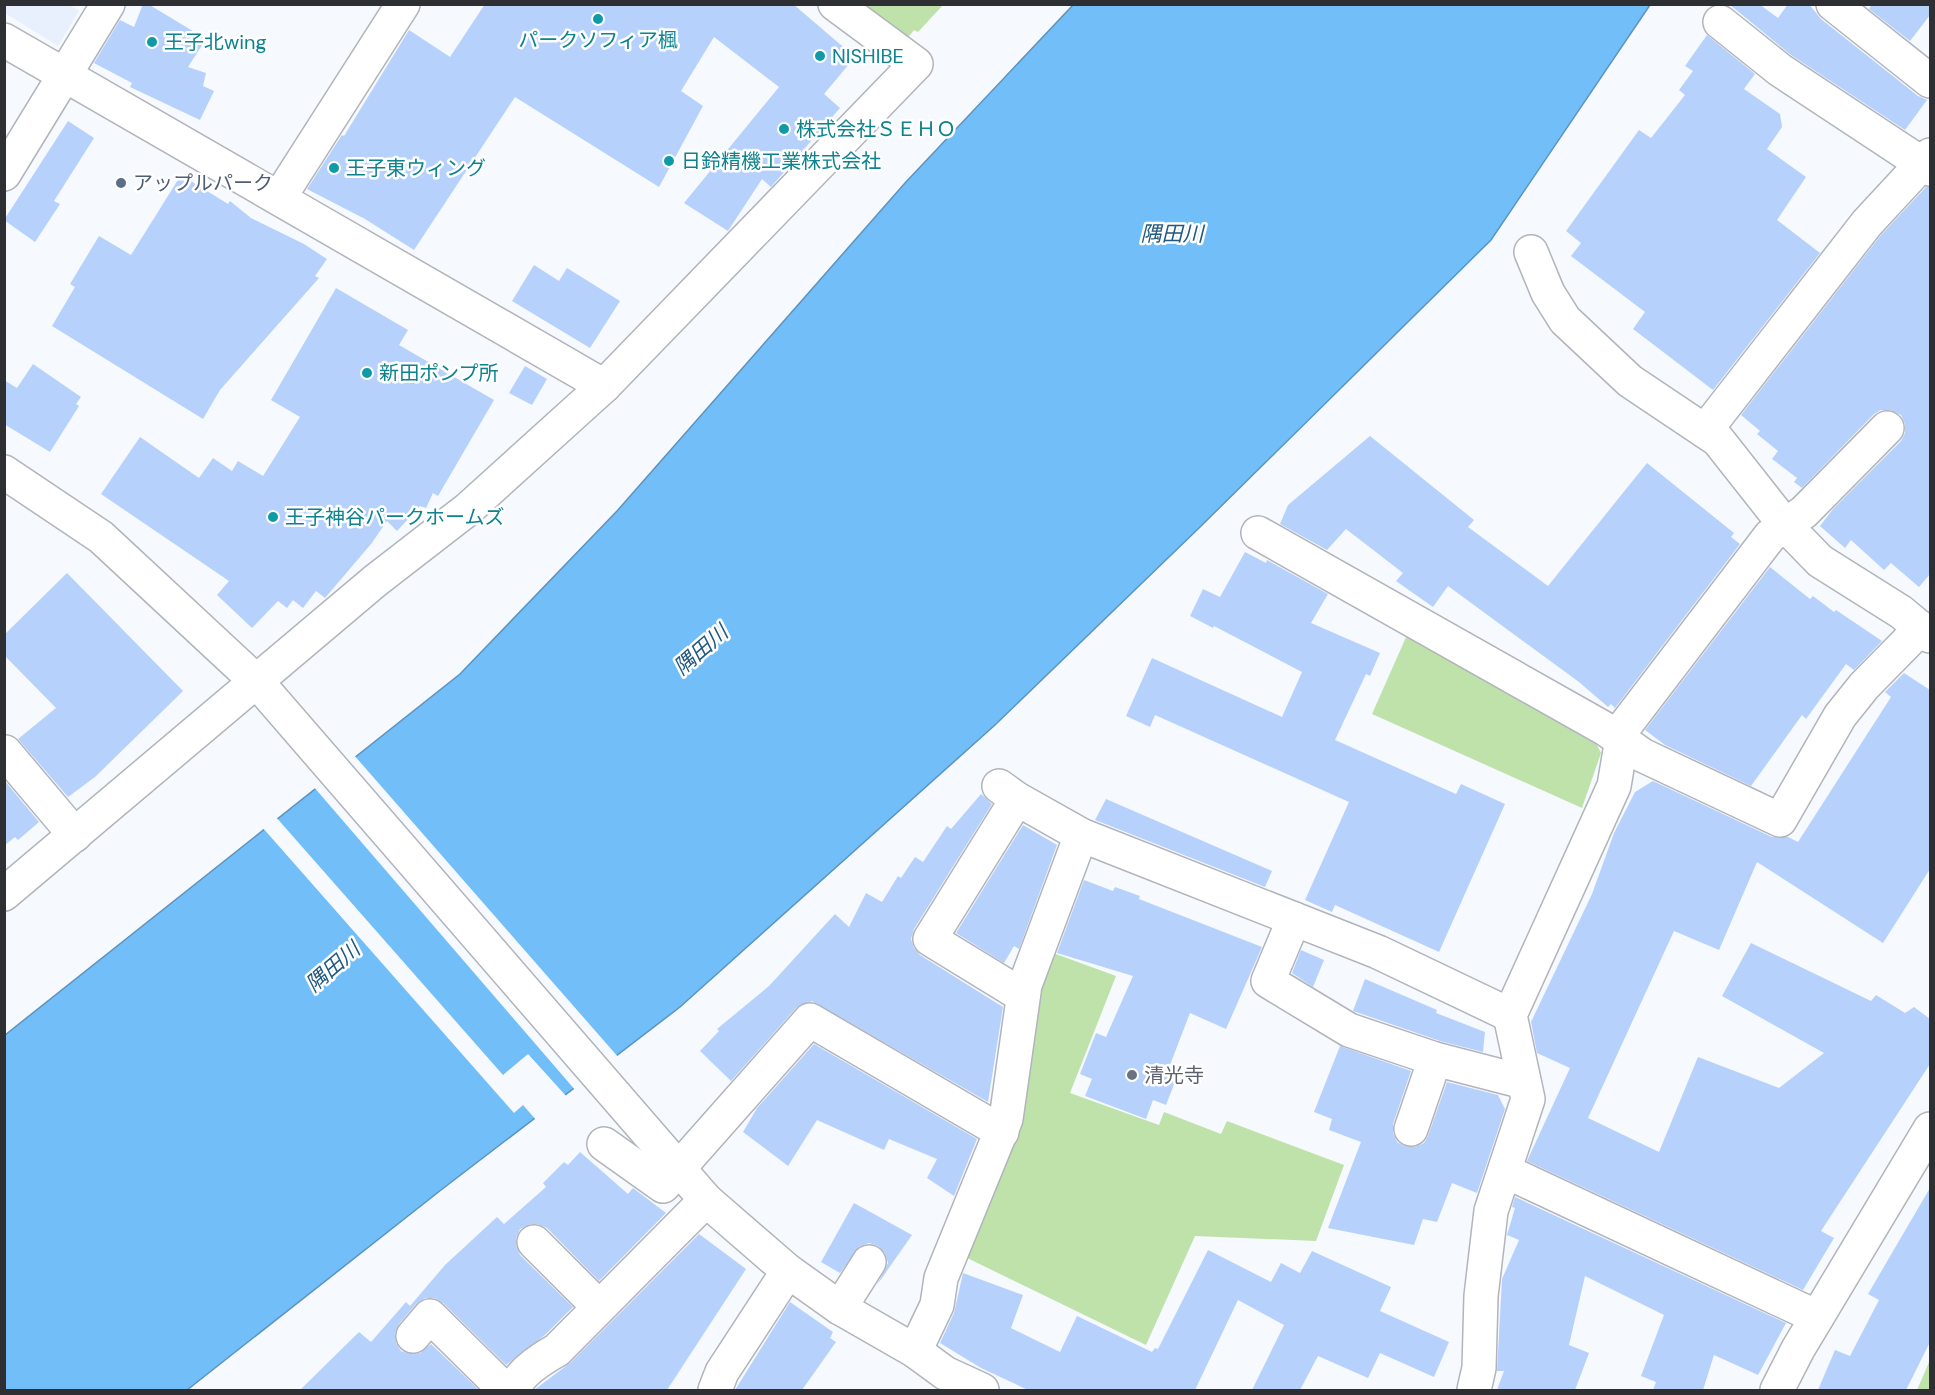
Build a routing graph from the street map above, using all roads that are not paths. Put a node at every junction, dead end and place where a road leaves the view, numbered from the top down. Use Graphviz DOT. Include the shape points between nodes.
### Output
graph roads {
  1 [pos="108,4"];
  2 [pos="403,4"];
  3 [pos="835,4"];
  4 [pos="1833,4"];
  5 [pos="1720,22"];
  6 [pos="4,40"];
  7 [pos="64,74"];
  8 [pos="1930,81"];
  9 [pos="1928,162"];
  10 [pos="4,174"];
  11 [pos="279,198"];
  12 [pos="1531,252"];
  13 [pos="604,386"];
  14 [pos="1887,428"];
  15 [pos="1705,431"];
  16 [pos="4,472"];
  17 [pos="1785,525"];
  18 [pos="1258,533"];
  19 [pos="1926,632"];
  20 [pos="264,690"];
  21 [pos="1621,742"];
  22 [pos="5,752"];
  23 [pos="75,835"];
  24 [pos="1081,835"];
  25 [pos="4,894"];
  26 [pos="1294,919"];
  27 [pos="1023,996"];
  28 [pos="1510,1015"];
  29 [pos="1435,1059"];
  30 [pos="1524,1082"];
  31 [pos="1411,1129"];
  32 [pos="1930,1129"];
  33 [pos="1002,1132"];
  34 [pos="604,1144"];
  35 [pos="679,1169"];
  36 [pos="1505,1171"];
  37 [pos="706,1200"];
  38 [pos="534,1242"];
  39 [pos="869,1262"];
  40 [pos="788,1271"];
  41 [pos="599,1307"];
  42 [pos="840,1308"];
  43 [pos="1817,1317"];
  44 [pos="413,1336"];
  45 [pos="915,1352"];
  46 [pos="941,1382"];
  47 [pos="505,1390"];
  48 [pos="513,1390"];
  49 [pos="715,1390"];
  50 [pos="982,1390"];
  51 [pos="1474,1390"];
  52 [pos="1777,1390"];
  1 -- 7 [label="street"];
  2 -- 11 [label="street"];
  3 -- 13 [label="street" via="916,64"];
  4 -- 8 [label="street"];
  5 -- 9 [label="street" via="1779,70"];
  6 -- 7 [label="street"];
  7 -- 10 [label="street"];
  7 -- 11 [label="street"];
  9 -- 15 [label="street" via="1867,223"];
  11 -- 13 [label="street"];
  12 -- 15 [label="street" via="1548,293 1565,320 1630,381"];
  13 -- 20 [label="street" via="468,509 375,581"];
  14 -- 17 [label="street" via="1804,512"];
  15 -- 17 [label="street" via="1718,440"];
  16 -- 20 [label="street" via="101,537"];
  17 -- 19 [label="street" via="1820,561"];
  17 -- 21 [label="street" via="1770,536 1624,728"];
  18 -- 21 [label="street" via="1607,730"];
  19 -- 21 [label="street" via="1864,686 1840,716 1780,820"];
  20 -- 23 [label="street"];
  20 -- 35 [label="street"];
  21 -- 28 [label="street" via="1614,786"];
  22 -- 23 [label="street"];
  23 -- 25 [label="street"];
  24 -- 26 [label="street"];
  24 -- 27 [label="street"];
  24 -- 27 [label="street" via="1008,793 930,939"];
  26 -- 28 [label="street" via="1378,952"];
  26 -- 29 [label="street" via="1268,981 1350,1030"];
  27 -- 33 [label="street"];
  28 -- 30 [label="street"];
  29 -- 30 [label="street"];
  29 -- 31 [label="street"];
  30 -- 36 [label="street" via="1528,1099"];
  32 -- 43 [label="street"];
  33 -- 35 [label="street" via="810,1020"];
  33 -- 45 [label="street" via="941,1278 937,1305"];
  34 -- 35 [label="street" via="663,1186"];
  35 -- 37 [label="street"];
  36 -- 43 [label="street"];
  36 -- 51 [label="street" via="1491,1211"];
  37 -- 40 [label="street"];
  37 -- 41 [label="street"];
  38 -- 41 [label="street"];
  39 -- 42 [label="street"];
  40 -- 42 [label="street"];
  40 -- 49 [label="street" via="722,1372"];
  41 -- 48 [label="street"];
  42 -- 45 [label="street"];
  43 -- 52 [label="street"];
  44 -- 47 [label="street" via="430,1316"];
  45 -- 46 [label="street"];
  46 -- 50 [label="street"];
}
